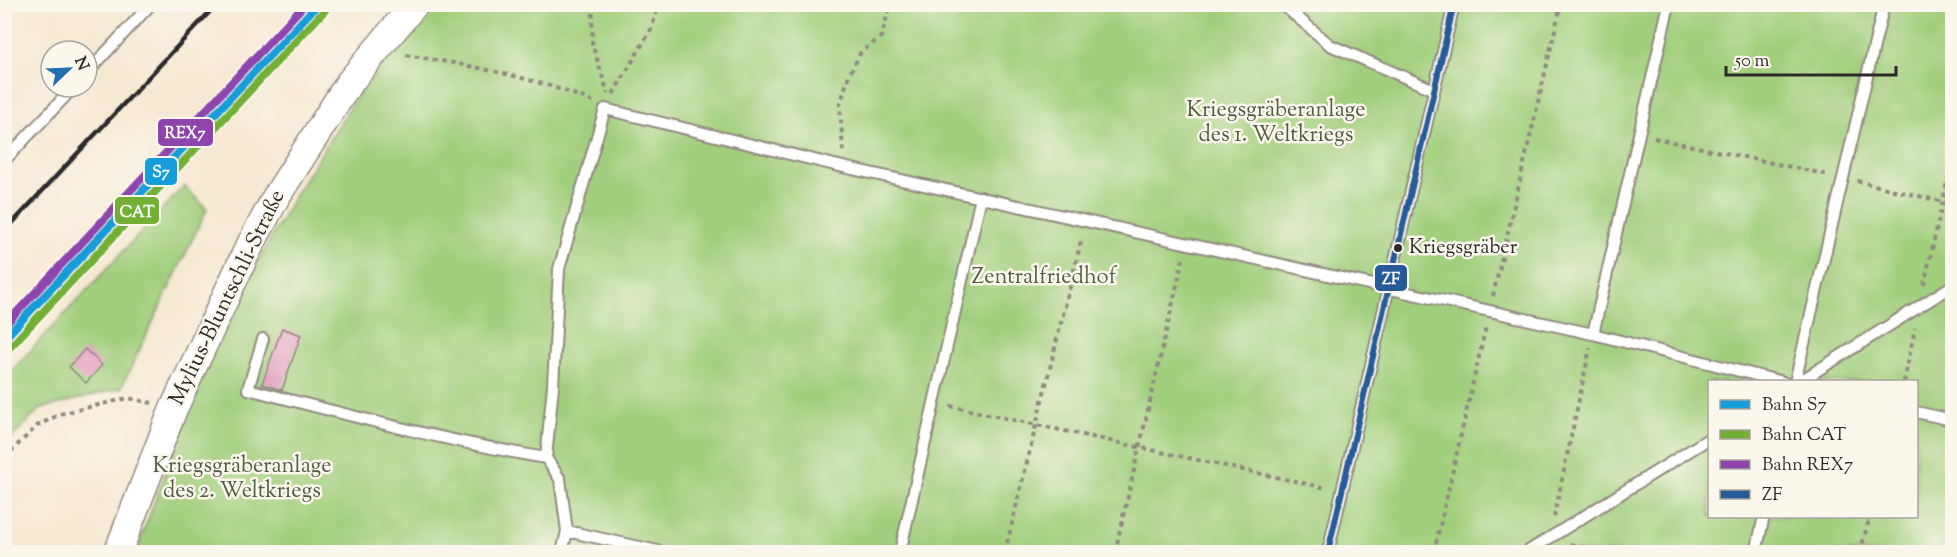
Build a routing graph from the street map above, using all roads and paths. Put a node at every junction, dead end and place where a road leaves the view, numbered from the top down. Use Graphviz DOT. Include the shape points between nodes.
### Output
graph roads {
  1 [pos="151,4"];
  2 [pos="416,4"];
  3 [pos="593,4"];
  4 [pos="659,4"];
  5 [pos="895,4"];
  6 [pos="1282,4"];
  7 [pos="1454,4"];
  8 [pos="1561,4"];
  9 [pos="1669,4"];
  10 [pos="1884,4"];
  11 [pos="406,55"];
  12 [pos="99,60"];
  13 [pos="1434,90"];
  14 [pos="63,99"];
  15 [pos="605,110"];
  16 [pos="1639,135"];
  17 [pos="1953,160"];
  18 [pos="4,161"];
  19 [pos="843,166"];
  20 [pos="1843,178"];
  21 [pos="981,198"];
  22 [pos="1942,201"];
  23 [pos="1953,204"];
  24 [pos="1086,221"];
  25 [pos="1186,244"];
  26 [pos="1953,286"];
  27 [pos="1387,289"];
  28 [pos="1920,306"];
  29 [pos="1489,311"];
  30 [pos="1593,334"];
  31 [pos="263,339"];
  32 [pos="1779,380"];
  33 [pos="1797,380"];
  34 [pos="1799,380"];
  35 [pos="1904,380"];
  36 [pos="934,402"];
  37 [pos="173,410"];
  38 [pos="1918,412"];
  39 [pos="1953,420"];
  40 [pos="1036,424"];
  41 [pos="1708,439"];
  42 [pos="1140,447"];
  43 [pos="4,458"];
  44 [pos="546,458"];
  45 [pos="1341,492"];
  46 [pos="1764,518"];
  47 [pos="1869,518"];
  48 [pos="567,531"];
  49 [pos="1549,538"];
  50 [pos="118,552"];
  51 [pos="562,552"];
  52 [pos="662,552"];
  53 [pos="900,552"];
  54 [pos="1005,552"];
  55 [pos="1115,552"];
  56 [pos="1328,552"];
  57 [pos="1434,552"];
  58 [pos="1527,552"];
  59 [pos="1601,552"];
  60 [pos="1756,552"];
  61 [pos="1860,552"];
  1 -- 12 [label="lane"];
  2 -- 37 [label="street, Mylius-Bluntschli-Straße" via="349,82 276,197"];
  3 -- 4 [label="path" via="592,43 610,101 651,30"];
  5 -- 19 [label="path" via="889,10 881,37 861,52 849,75 840,105"];
  6 -- 13 [label="lane" via="1330,45"];
  7 -- 13 [label="lane"];
  8 -- 29 [label="path"];
  9 -- 16 [label="lane"];
  10 -- 20 [label="lane"];
  11 -- 15 [label="path" via="565,90"];
  13 -- 27 [label="lane"];
  14 -- 18 [label="lane"];
  15 -- 19 [label="lane"];
  15 -- 44 [label="lane" via="559,269"];
  16 -- 20 [label="path"];
  16 -- 30 [label="lane"];
  17 -- 22 [label="path"];
  19 -- 21 [label="lane"];
  20 -- 22 [label="path"];
  20 -- 33 [label="lane"];
  21 -- 24 [label="lane"];
  21 -- 36 [label="lane"];
  22 -- 23 [label="path"];
  22 -- 28 [label="path"];
  24 -- 25 [label="lane"];
  24 -- 40 [label="path"];
  25 -- 27 [label="lane"];
  25 -- 42 [label="path"];
  26 -- 28 [label="lane"];
  27 -- 29 [label="lane"];
  27 -- 45 [label="lane"];
  28 -- 34 [label="lane"];
  28 -- 35 [label="path"];
  29 -- 30 [label="lane"];
  29 -- 57 [label="path"];
  30 -- 32 [label="lane"];
  30 -- 49 [label="path"];
  31 -- 44 [label="lane" via="248,389 401,429"];
  36 -- 40 [label="path"];
  36 -- 53 [label="lane"];
  37 -- 43 [label="path" via="128,398 60,414 37,426"];
  37 -- 50 [label="street, Mylius-Bluntschli-Straße"];
  38 -- 39 [label="lane"];
  40 -- 42 [label="path"];
  40 -- 54 [label="path"];
  41 -- 49 [label="lane"];
  42 -- 45 [label="path"];
  42 -- 55 [label="path"];
  44 -- 48 [label="lane" via="560,479"];
  45 -- 56 [label="lane"];
  46 -- 60 [label="lane"];
  47 -- 61 [label="path"];
  48 -- 51 [label="lane"];
  48 -- 52 [label="lane"];
  49 -- 58 [label="lane"];
  49 -- 59 [label="path"];
}
